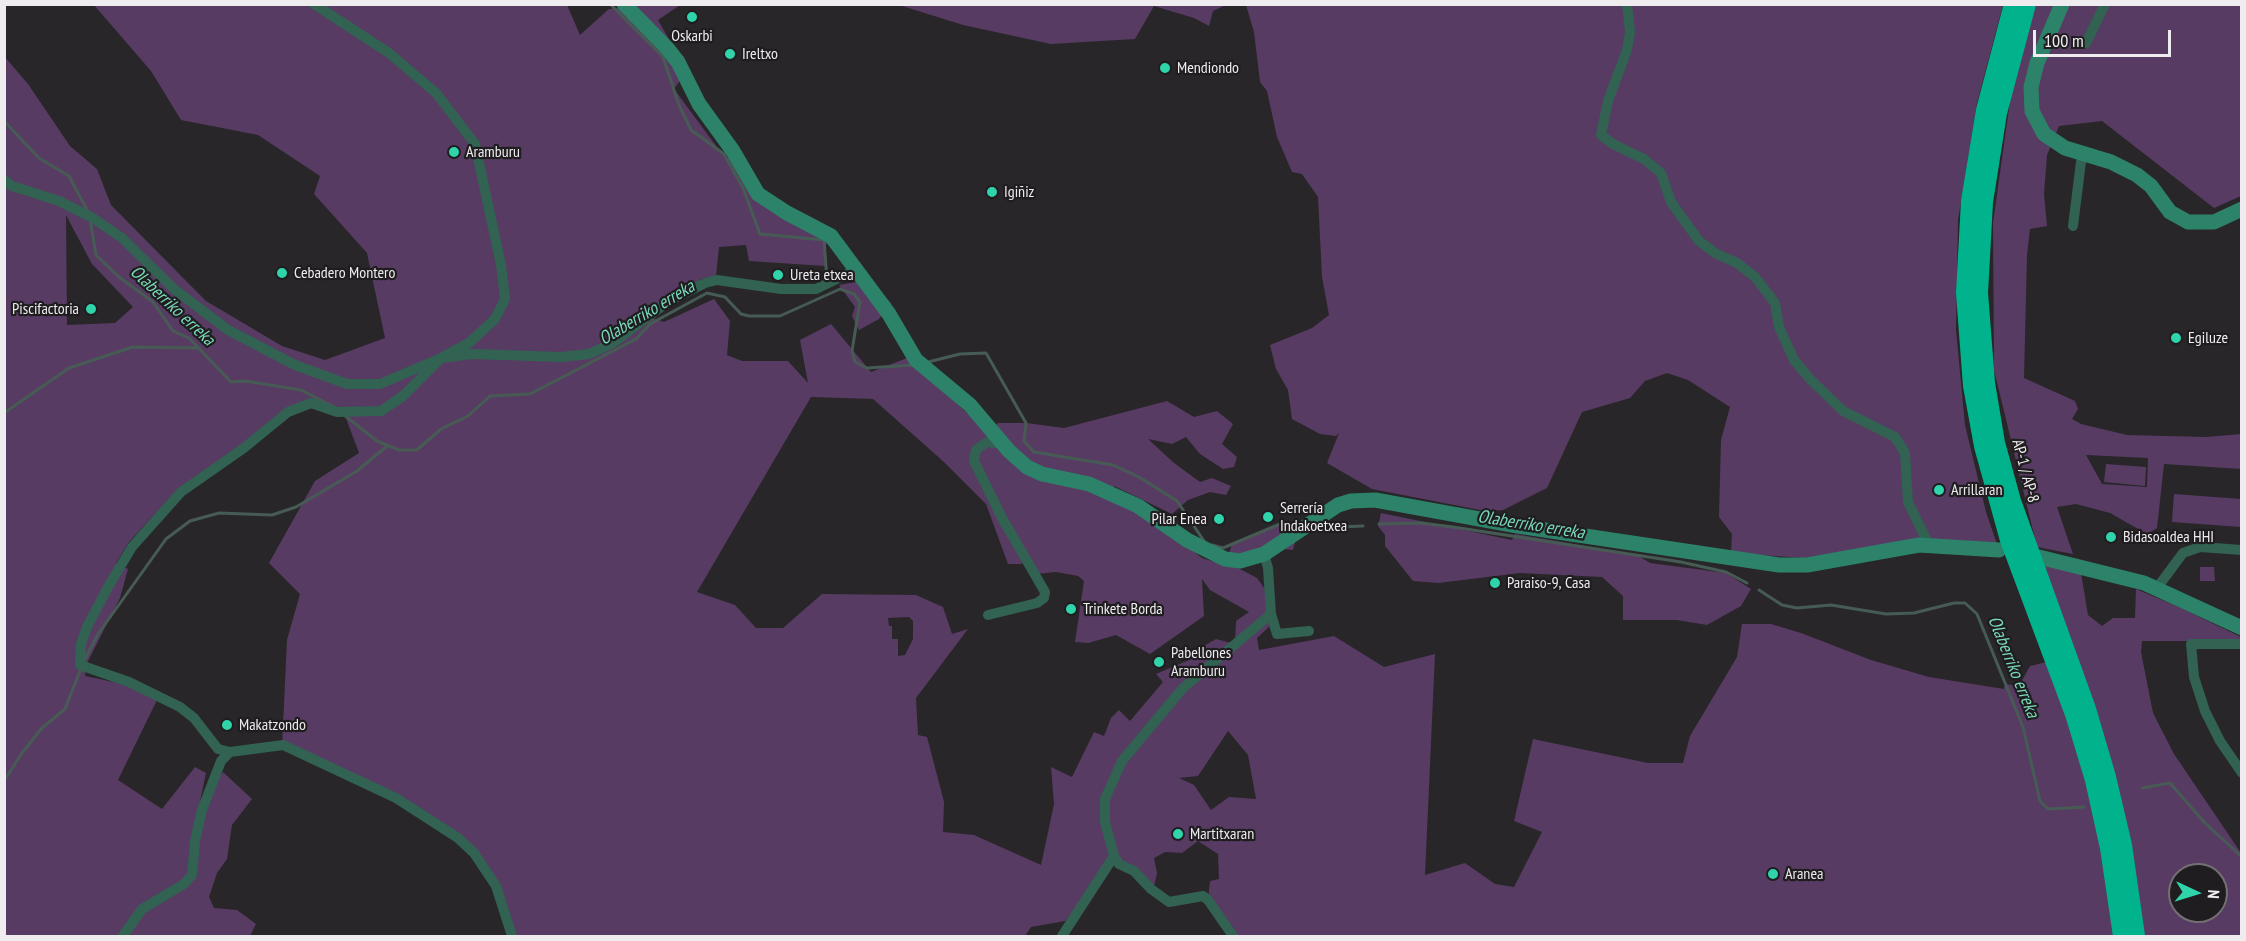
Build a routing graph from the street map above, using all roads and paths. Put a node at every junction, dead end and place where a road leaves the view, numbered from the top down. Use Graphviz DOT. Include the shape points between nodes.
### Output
graph roads {
  1 [pos="314,4"];
  2 [pos="624,4"];
  3 [pos="1627,4"];
  4 [pos="2013,4"];
  5 [pos="2027,4"];
  6 [pos="2062,4"];
  7 [pos="2105,4"];
  8 [pos="2086,43"];
  9 [pos="2082,154"];
  10 [pos="4,180"];
  11 [pos="2241,209"];
  12 [pos="2073,226"];
  13 [pos="857,269"];
  14 [pos="441,358"];
  15 [pos="1004,444"];
  16 [pos="1929,544"];
  17 [pos="1999,550"];
  18 [pos="2241,550"];
  19 [pos="1264,554"];
  20 [pos="2039,557"];
  21 [pos="2157,588"];
  22 [pos="1271,614"];
  23 [pos="988,615"];
  24 [pos="2241,628"];
  25 [pos="1309,631"];
  26 [pos="2241,647"];
  27 [pos="230,752"];
  28 [pos="2241,773"];
  29 [pos="1114,856"];
  30 [pos="123,936"];
  31 [pos="512,936"];
  32 [pos="1062,936"];
  33 [pos="1233,936"];
  34 [pos="2122,936"];
  35 [pos="2136,936"];
  1 -- 14 [label="street" via="388,53 436,93 474,144 505,299 495,319 469,343"];
  2 -- 13 [label="street" via="678,62 699,104 758,194 831,236"];
  3 -- 16 [label="street" via="1630,32 1601,135 1661,173 1671,202 1699,241 1755,277 1775,303 1779,327 1794,360 1810,379 1843,411 1894,437 1905,453 1908,502"];
  4 -- 34 [label="highway, AP-1 / AP-8" via="1985,110 1970,201 1965,293 1972,386 2000,510 2094,780"];
  5 -- 35 [label="highway, AP-1 / AP-8" via="1998,113 1983,202 1979,292 1986,383 1996,443 2012,501 2108,777"];
  6 -- 9 [label="street" via="2035,71 2031,103 2044,134"];
  7 -- 8 [label="street"];
  9 -- 11 [label="street" via="2137,175 2151,186 2170,212 2188,222 2214,222"];
  9 -- 12 [label="street"];
  10 -- 14 [label="street" via="88,216 122,238 174,289 228,330 295,365 346,384 380,384"];
  13 -- 14 [label="street" via="816,289 705,282 669,302 613,344 589,354 472,354"];
  13 -- 15 [label="street" via="920,365 970,405"];
  14 -- 27 [label="street" via="403,396 381,411 342,412 311,403 288,412 181,492 132,547 87,627 80,665 129,682 180,707 194,718 218,749"];
  15 -- 19 [label="street" via="1027,467 1109,491 1207,551 1240,561"];
  15 -- 23 [label="street" via="987,441 976,450 974,461 1045,592 1037,603"];
  16 -- 17 [label="street"];
  16 -- 19 [label="street" via="1807,566 1779,565 1375,501 1351,501 1338,505"];
  18 -- 21 [label="street" via="2200,547 2182,553"];
  19 -- 22 [label="street"];
  20 -- 21 [label="street"];
  21 -- 24 [label="street"];
  22 -- 25 [label="street" via="1277,634"];
  22 -- 29 [label="street" via="1183,688 1122,761 1104,808"];
  26 -- 28 [label="street" via="2191,644 2194,677 2205,711"];
  27 -- 30 [label="street" via="220,761 202,810 192,874 184,884 142,909"];
  27 -- 31 [label="street" via="283,745 396,798 458,838 474,853 496,886"];
  29 -- 32 [label="street"];
  29 -- 33 [label="street" via="1169,902 1203,896"];
}
